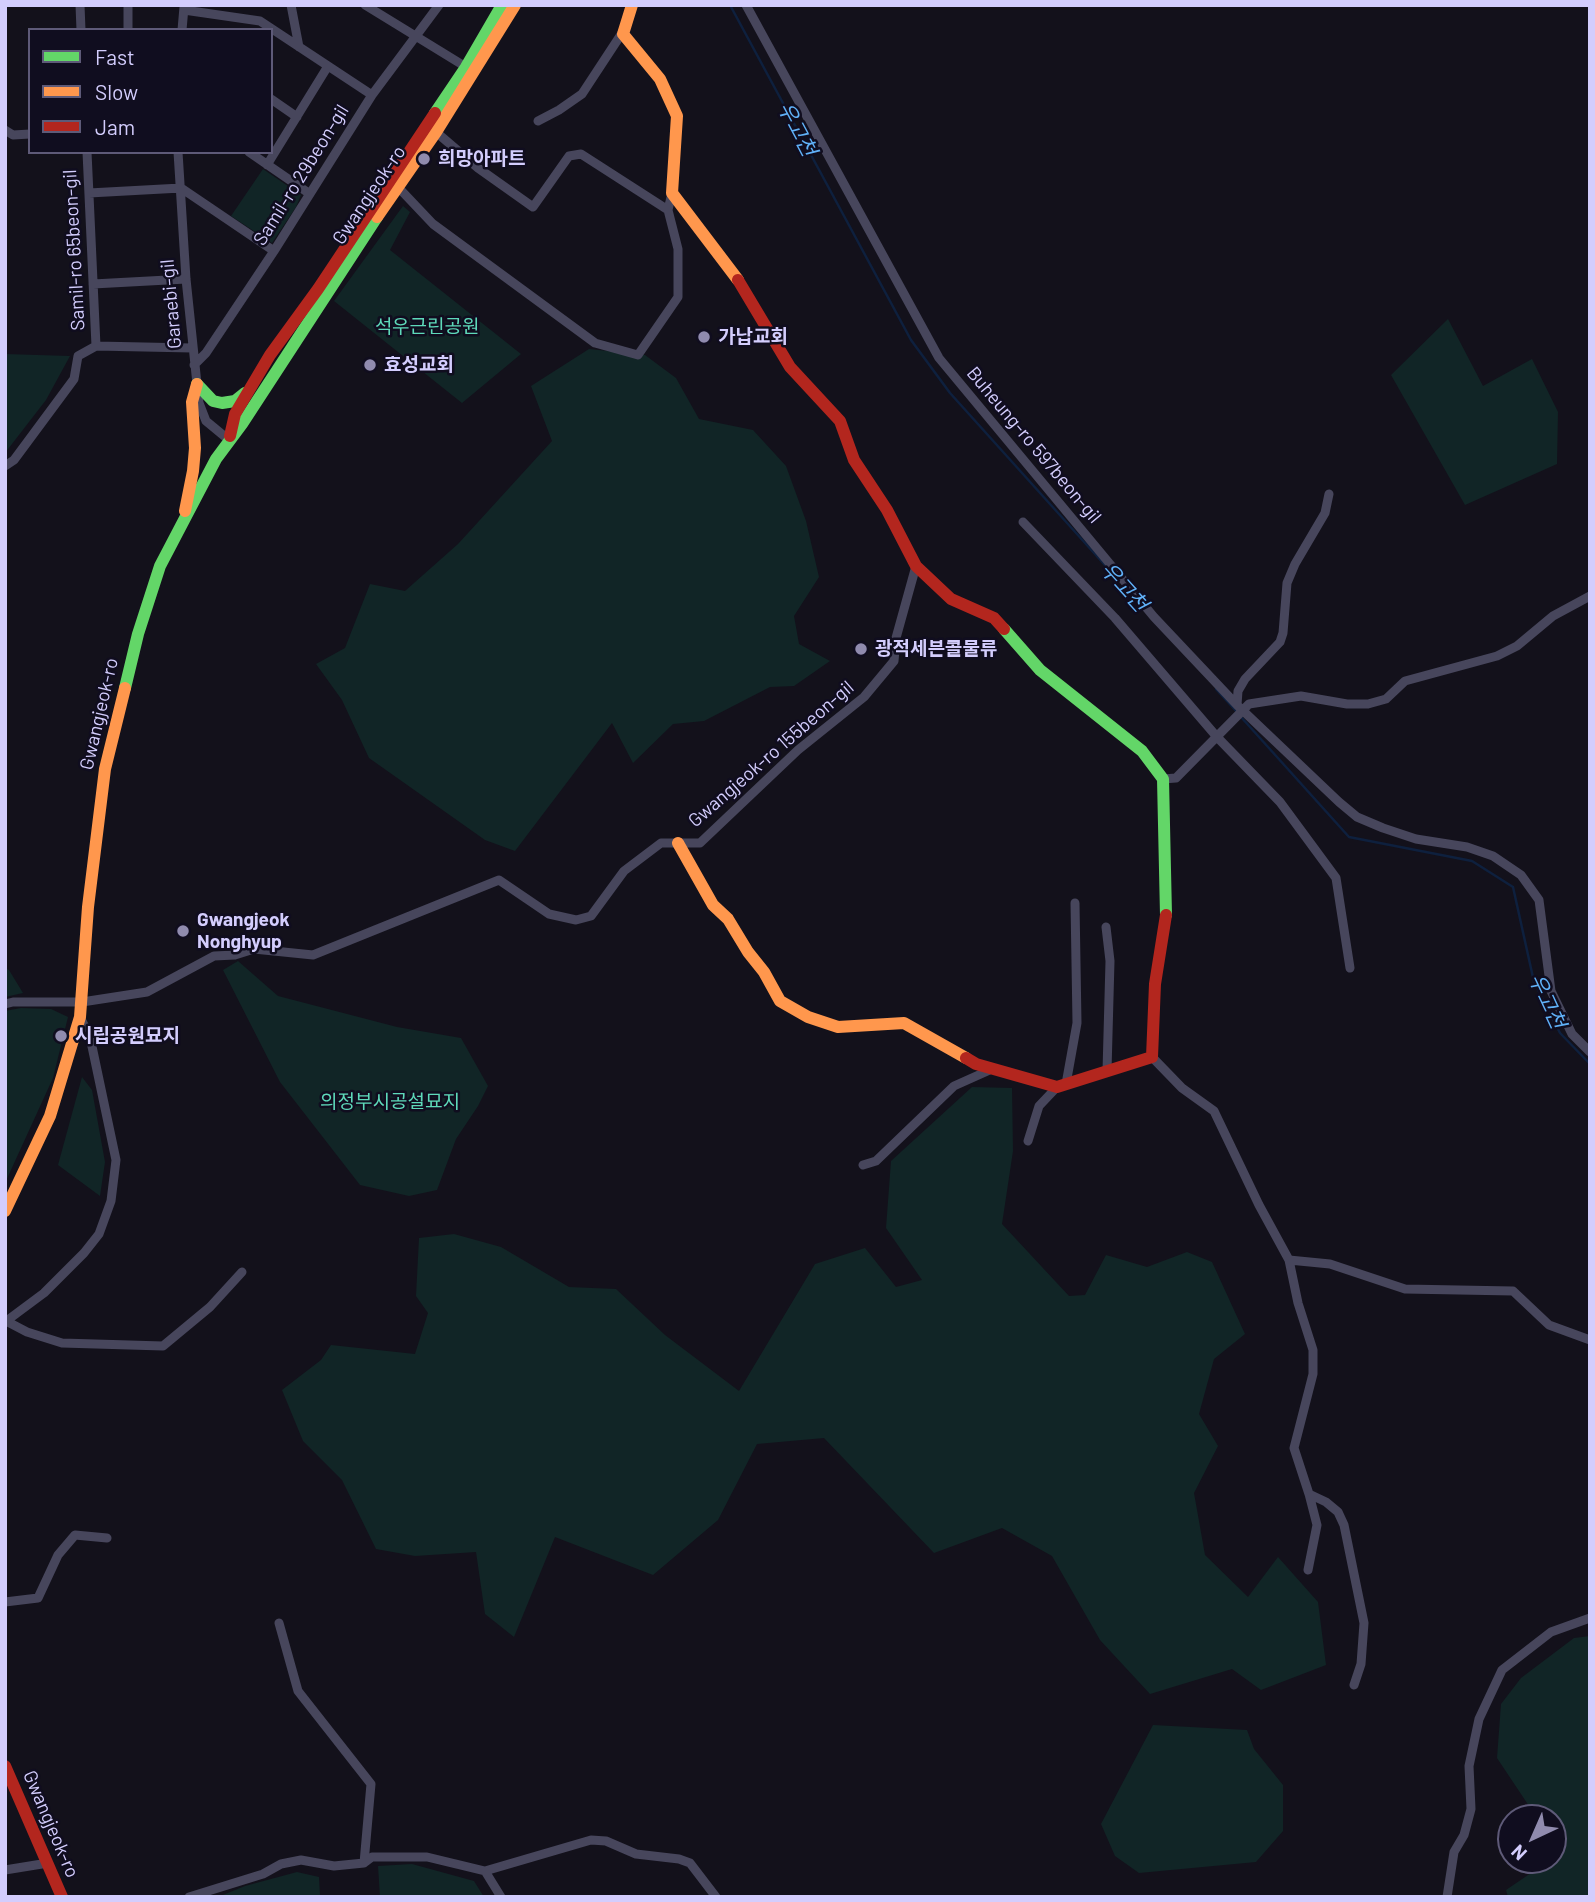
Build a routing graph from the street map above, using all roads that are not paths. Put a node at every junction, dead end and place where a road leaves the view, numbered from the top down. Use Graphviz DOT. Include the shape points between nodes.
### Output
graph roads {
  1 [pos="80,5"];
  2 [pos="128,5"];
  3 [pos="291,5"];
  4 [pos="365,5"];
  5 [pos="439,5"];
  6 [pos="502,5"];
  7 [pos="515,5"];
  8 [pos="632,5"];
  9 [pos="746,5"];
  10 [pos="184,8"];
  11 [pos="81,28"];
  12 [pos="128,28"];
  13 [pos="182,28"];
  14 [pos="270,28"];
  15 [pos="273,30"];
  16 [pos="624,30"];
  17 [pos="416,38"];
  18 [pos="299,47"];
  19 [pos="328,66"];
  20 [pos="466,68"];
  21 [pos="372,95"];
  22 [pos="273,100"];
  23 [pos="297,117"];
  24 [pos="538,121"];
  25 [pos="5,130"];
  26 [pos="436,132"];
  27 [pos="28,134"];
  28 [pos="87,154"];
  29 [pos="178,154"];
  30 [pos="252,154"];
  31 [pos="267,165"];
  32 [pos="397,186"];
  33 [pos="181,188"];
  34 [pos="89,193"];
  35 [pos="672,193"];
  36 [pos="310,194"];
  37 [pos="668,210"];
  38 [pos="274,251"];
  39 [pos="186,279"];
  40 [pos="93,284"];
  41 [pos="96,346"];
  42 [pos="192,348"];
  43 [pos="194,365"];
  44 [pos="197,384"];
  45 [pos="251,389"];
  46 [pos="229,440"];
  47 [pos="5,466"];
  48 [pos="1329,494"];
  49 [pos="1023,522"];
  50 [pos="182,525"];
  51 [pos="916,566"];
  52 [pos="1590,596"];
  53 [pos="1240,710"];
  54 [pos="1218,736"];
  55 [pos="1163,779"];
  56 [pos="678,843"];
  57 [pos="1075,903"];
  58 [pos="1106,927"];
  59 [pos="1350,968"];
  60 [pos="82,1002"];
  61 [pos="5,1004"];
  62 [pos="80,1017"];
  63 [pos="1590,1052"];
  64 [pos="1152,1057"];
  65 [pos="992,1069"];
  66 [pos="1107,1071"];
  67 [pos="1062,1086"];
  68 [pos="1028,1142"];
  69 [pos="863,1166"];
  70 [pos="5,1211"];
  71 [pos="1289,1260"];
  72 [pos="242,1272"];
  73 [pos="5,1321"];
  74 [pos="1590,1340"];
  75 [pos="1309,1494"];
  76 [pos="107,1538"];
  77 [pos="1308,1570"];
  78 [pos="5,1602"];
  79 [pos="1590,1619"];
  80 [pos="279,1623"];
  81 [pos="1354,1685"];
  82 [pos="5,1766"];
  83 [pos="48,1863"];
  84 [pos="364,1863"];
  85 [pos="5,1870"];
  86 [pos="485,1871"];
  87 [pos="62,1897"];
  88 [pos="189,1897"];
  89 [pos="501,1897"];
  90 [pos="716,1897"];
  91 [pos="1447,1897"];
  1 -- 11 [label="street"];
  2 -- 12 [label="street"];
  3 -- 18 [label="street"];
  4 -- 17 [label="street"];
  5 -- 17 [label="street, Samil-ro 29beon-gil"];
  6 -- 20 [label="main road, Gwangjeok-ro"];
  7 -- 26 [label="main road, Gwangjeok-ro"];
  8 -- 16 [label="main road"];
  9 -- 53 [label="street, Buheung-ro 597beon-gil" via="939,358 1154,617"];
  10 -- 13 [label="street"];
  10 -- 14 [label="street" via="260,21"];
  15 -- 18 [label="street"];
  16 -- 24 [label="street" via="582,93"];
  16 -- 35 [label="main road" via="660,79 677,116"];
  17 -- 20 [label="street"];
  17 -- 21 [label="street, Samil-ro 29beon-gil"];
  18 -- 19 [label="street"];
  19 -- 21 [label="street"];
  19 -- 23 [label="street"];
  20 -- 45 [label="main road, Gwangjeok-ro"];
  21 -- 36 [label="street, Samil-ro 29beon-gil"];
  22 -- 23 [label="street"];
  23 -- 31 [label="street"];
  25 -- 27 [label="street" via="13,135"];
  26 -- 32 [label="main road, Gwangjeok-ro"];
  26 -- 37 [label="street" via="533,207 569,156 582,154"];
  28 -- 34 [label="street, Samil-ro 65beon-gil"];
  29 -- 33 [label="street, Garaebi-gil"];
  30 -- 31 [label="street"];
  31 -- 36 [label="street"];
  32 -- 37 [label="street" via="433,224 595,343 638,355 678,297 678,249"];
  32 -- 46 [label="main road, Gwangjeok-ro"];
  33 -- 34 [label="street"];
  33 -- 38 [label="street"];
  33 -- 39 [label="street, Garaebi-gil"];
  34 -- 40 [label="street, Samil-ro 65beon-gil"];
  35 -- 37 [label="street"];
  35 -- 51 [label="main road" via="754,303 790,367 840,421 854,460"];
  36 -- 38 [label="street, Samil-ro 29beon-gil"];
  38 -- 43 [label="street, Samil-ro 29beon-gil"];
  39 -- 40 [label="street"];
  39 -- 42 [label="street, Garaebi-gil"];
  40 -- 41 [label="street, Samil-ro 65beon-gil"];
  41 -- 42 [label="street"];
  41 -- 47 [label="street" via="78,356 74,379"];
  42 -- 43 [label="street, Garaebi-gil"];
  43 -- 44 [label="street, Garaebi-gil"];
  44 -- 45 [label="main road" via="213,401 222,403 235,401"];
  44 -- 46 [label="street, Garaebi-gil" via="202,416"];
  44 -- 50 [label="main road" via="192,402 193,471"];
  45 -- 46 [label="main road, Gwangjeok-ro" via="236,414"];
  46 -- 50 [label="main road, Gwangjeok-ro"];
  48 -- 53 [label="street" via="1325,513 1287,583 1280,642 1245,679 1238,691"];
  49 -- 54 [label="street"];
  50 -- 60 [label="main road, Gwangjeok-ro" via="160,566 138,634 105,769"];
  51 -- 55 [label="main road" via="951,599 994,618 1040,670 1142,751"];
  51 -- 56 [label="street, Gwangjeok-ro 155beon-gil" via="894,661 864,697 798,750 700,843"];
  52 -- 53 [label="street" via="1553,616 1517,646 1497,656 1405,681 1386,699 1347,704 1301,696 1249,704"];
  53 -- 54 [label="street"];
  53 -- 63 [label="street, Buheung-ro 597beon-gil" via="1357,817 1416,839 1493,856 1521,875 1539,900 1551,991 1572,1034"];
  54 -- 55 [label="street" via="1176,778"];
  54 -- 59 [label="street" via="1280,802 1336,878"];
  55 -- 64 [label="main road" via="1166,916 1155,984"];
  56 -- 60 [label="street, Gwangjeok-ro 155beon-gil" via="661,843 624,871 590,916 576,920 549,914 499,880 313,955 254,949 214,956 147,992"];
  56 -- 65 [label="main road" via="713,905 728,919 780,1001 838,1027 904,1023"];
  57 -- 67 [label="street" via="1077,1023"];
  58 -- 66 [label="street" via="1110,961"];
  60 -- 61 [label="street"];
  60 -- 62 [label="main road, Gwangjeok-ro"];
  62 -- 70 [label="main road, Gwangjeok-ro" via="50,1116"];
  62 -- 73 [label="street, Gwangjeok-ro" via="90,1037 116,1160 111,1201 99,1234 84,1253 44,1293"];
  64 -- 66 [label="main road"];
  64 -- 71 [label="street" via="1182,1088 1214,1111"];
  65 -- 67 [label="main road"];
  65 -- 69 [label="street" via="954,1086 876,1161"];
  66 -- 67 [label="main road"];
  67 -- 68 [label="street" via="1039,1106"];
  71 -- 74 [label="street" via="1330,1264 1405,1289 1513,1291 1549,1325"];
  71 -- 75 [label="street" via="1313,1350 1312,1374 1294,1448"];
  72 -- 73 [label="street, Gwangjeok-ro" via="210,1307 163,1346 62,1343"];
  75 -- 77 [label="street" via="1317,1525"];
  75 -- 81 [label="street" via="1338,1512 1350,1547 1364,1623"];
  76 -- 78 [label="street" via="75,1535 58,1555 38,1598"];
  79 -- 91 [label="street" via="1551,1632 1503,1670 1479,1719 1469,1766 1471,1809 1454,1852"];
  80 -- 84 [label="street" via="298,1691 371,1784"];
  82 -- 83 [label="main road, Gwangjeok-ro"];
  83 -- 85 [label="street"];
  83 -- 87 [label="main road, Gwangjeok-ro"];
  84 -- 86 [label="street" via="372,1857 428,1857"];
  84 -- 88 [label="street" via="334,1867 301,1860"];
  86 -- 89 [label="street"];
  86 -- 90 [label="street" via="591,1840 606,1841 636,1854 690,1863"];
}
